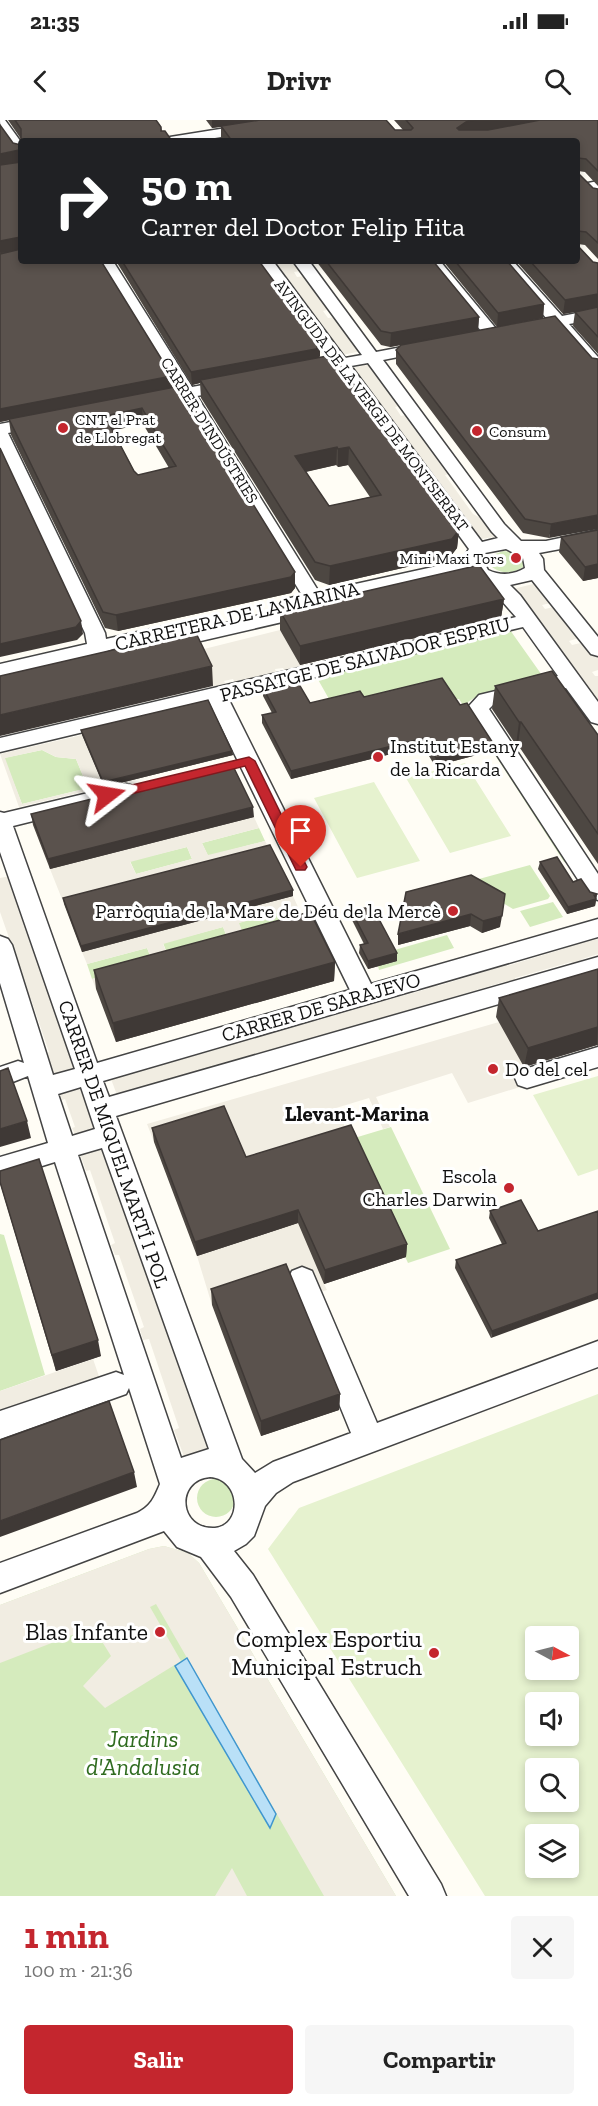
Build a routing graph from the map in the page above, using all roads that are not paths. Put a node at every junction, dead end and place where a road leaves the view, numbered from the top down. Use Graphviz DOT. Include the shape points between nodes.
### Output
graph roads {
  1 [pos="192,120"];
  2 [pos="302,120"];
  3 [pos="0,123"];
  4 [pos="167,126"];
  5 [pos="173,138"];
  6 [pos="206,138"];
  7 [pos="18,147"];
  8 [pos="107,264"];
  9 [pos="267,264"];
  10 [pos="303,264"];
  11 [pos="435,264"];
  12 [pos="508,264"];
  13 [pos="598,314"];
  14 [pos="558,322"];
  15 [pos="503,332"];
  16 [pos="469,339"];
  17 [pos="446,343"];
  18 [pos="374,357"];
  19 [pos="340,364"];
  20 [pos="598,367"];
  21 [pos="288,374"];
  22 [pos="243,382"];
  23 [pos="187,393"];
  24 [pos="132,404"];
  25 [pos="54,419"];
  26 [pos="0,431"];
  27 [pos="598,536"];
  28 [pos="518,546"];
  29 [pos="598,546"];
  30 [pos="476,554"];
  31 [pos="534,568"];
  32 [pos="489,577"];
  33 [pos="314,599"];
  34 [pos="528,620"];
  35 [pos="598,650"];
  36 [pos="90,655"];
  37 [pos="0,670"];
  38 [pos="571,680"];
  39 [pos="0,682"];
  40 [pos="209,696"];
  41 [pos="598,717"];
  42 [pos="0,745"];
  43 [pos="249,761"];
  44 [pos="225,767"];
  45 [pos="146,786"];
  46 [pos="0,821"];
  47 [pos="7,865"];
  48 [pos="598,892"];
  49 [pos="598,928"];
  50 [pos="0,945"];
  51 [pos="598,967"];
  52 [pos="364,995"];
  53 [pos="598,1057"];
  54 [pos="90,1075"];
  55 [pos="527,1078"];
  56 [pos="44,1088"];
  57 [pos="106,1123"];
  58 [pos="63,1149"];
  59 [pos="0,1168"];
  60 [pos="303,1279"];
  61 [pos="598,1354"];
  62 [pos="116,1385"];
  63 [pos="0,1425"];
  64 [pos="369,1440"];
  65 [pos="241,1491"];
  66 [pos="174,1505"];
  67 [pos="209,1542"];
  68 [pos="0,1578"];
  69 [pos="242,1586"];
  70 [pos="429,1896"];
  1 -- 6 [label="street"];
  2 -- 6 [label="street"];
  3 -- 7 [label="street"];
  4 -- 5 [label="street"];
  8 -- 23 [label="street, CARRER D'INDÚSTRIES"];
  9 -- 19 [label="street, AVINGUDA DE LA VERGE DE MONTSERRAT"];
  10 -- 18 [label="street, AVINGUDA DE LA VERGE DE MONTSERRAT"];
  11 -- 15 [label="street"];
  12 -- 14 [label="street"];
  13 -- 14 [label="street"];
  14 -- 15 [label="street"];
  14 -- 20 [label="street"];
  15 -- 16 [label="street"];
  17 -- 18 [label="street"];
  18 -- 19 [label="street"];
  18 -- 28 [label="street, AVINGUDA DE LA VERGE DE MONTSERRAT" via="498,528"];
  19 -- 21 [label="street"];
  19 -- 30 [label="street, AVINGUDA DE LA VERGE DE MONTSERRAT"];
  22 -- 23 [label="street"];
  23 -- 24 [label="street"];
  23 -- 33 [label="street, CARRER D'INDÚSTRIES"];
  25 -- 26 [label="street"];
  26 -- 36 [label="street" via="95,633"];
  27 -- 28 [label="street" via="546,547"];
  28 -- 30 [label="street" via="498,543"];
  28 -- 31 [label="street" via="532,555"];
  29 -- 31 [label="street" via="563,554"];
  30 -- 32 [label="street" via="476,568"];
  30 -- 33 [label="street, CARRETERA DE LA MARINA" via="457,567"];
  31 -- 32 [label="street" via="516,580"];
  31 -- 35 [label="street"];
  32 -- 34 [label="street" via="506,590"];
  32 -- 36 [label="street, CARRETERA DE LA MARINA" via="466,576"];
  33 -- 36 [label="street, CARRETERA DE LA MARINA"];
  34 -- 38 [label="street"];
  34 -- 40 [label="street, PASSATGE DE SALVADOR ESPRIU"];
  36 -- 37 [label="street, CARRETERA DE LA MARINA"];
  36 -- 39 [label="street, CARRETERA DE LA MARINA"];
  38 -- 41 [label="street"];
  38 -- 48 [label="street" via="486,700 478,707"];
  40 -- 42 [label="street, PASSATGE DE SALVADOR ESPRIU"];
  40 -- 43 [label="street"];
  43 -- 44 [label="street"];
  43 -- 52 [label="street"];
  45 -- 46 [label="street"];
  46 -- 47 [label="street, CARRER DE MIQUEL MARTÍ I POL"];
  47 -- 54 [label="street, CARRER DE MIQUEL MARTÍ I POL"];
  49 -- 52 [label="street, CARRER DE SARAJEVO"];
  50 -- 56 [label="street"];
  51 -- 57 [label="street, CARRER DE SARAJEVO"];
  52 -- 54 [label="street, CARRER DE SARAJEVO"];
  53 -- 55 [label="street"];
  54 -- 56 [label="street, CARRER DE SARAJEVO"];
  54 -- 57 [label="street, CARRER DE MIQUEL MARTÍ I POL"];
  56 -- 58 [label="street"];
  57 -- 58 [label="street, CARRER DE SARAJEVO"];
  57 -- 65 [label="street, CARRER DE MIQUEL MARTÍ I POL"];
  58 -- 59 [label="street, CARRER DE SARAJEVO"];
  58 -- 66 [label="street"];
  60 -- 64 [label="street"];
  61 -- 64 [label="street"];
  62 -- 63 [label="street"];
  64 -- 65 [label="street"];
  65 -- 66 [label="street" via="221,1464 200,1465 182,1475"];
  65 -- 67 [label="street" via="235,1533"];
  65 -- 69 [label="street, CARRER DE MIQUEL MARTÍ I POL"];
  66 -- 67 [label="street" via="185,1535"];
  66 -- 68 [label="street" via="156,1523"];
  67 -- 69 [label="street, CARRER DE MIQUEL MARTÍ I POL"];
  69 -- 70 [label="street, CARRER DE MIQUEL MARTÍ I POL"];
}
